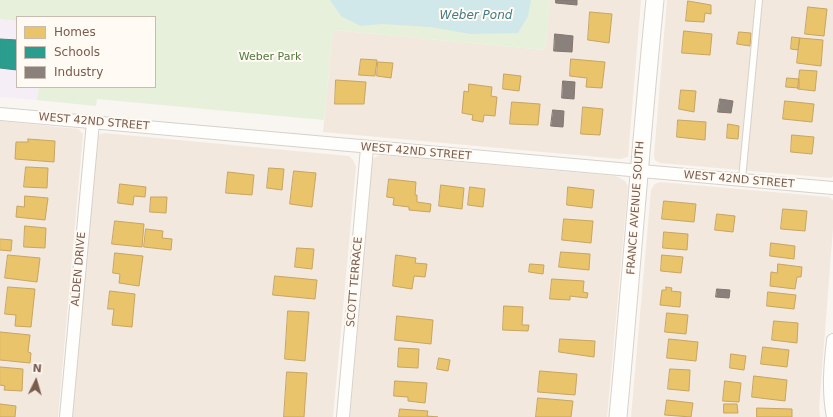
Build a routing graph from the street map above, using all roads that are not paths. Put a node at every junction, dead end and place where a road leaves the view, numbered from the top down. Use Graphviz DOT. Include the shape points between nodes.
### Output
graph roads {
  1 [pos="655,0"];
  2 [pos="759,0"];
  3 [pos="0,114"];
  4 [pos="93,122"];
  5 [pos="368,148"];
  6 [pos="639,171"];
  7 [pos="742,179"];
  8 [pos="833,188"];
  9 [pos="833,340"];
  10 [pos="66,417"];
  11 [pos="343,417"];
  12 [pos="618,417"];
  13 [pos="832,417"];
  1 -- 6 [label="main road, FRANCE AVENUE SOUTH"];
  2 -- 7 [label="lane"];
  3 -- 4 [label="street, WEST 42ND STREET"];
  4 -- 5 [label="street, WEST 42ND STREET"];
  4 -- 10 [label="street, ALDEN DRIVE"];
  5 -- 6 [label="street, WEST 42ND STREET"];
  5 -- 11 [label="street, SCOTT TERRACE"];
  6 -- 7 [label="street, WEST 42ND STREET"];
  6 -- 12 [label="main road, FRANCE AVENUE SOUTH"];
  7 -- 8 [label="street, WEST 42ND STREET"];
  9 -- 13 [label="street" via="830,367"];
}
